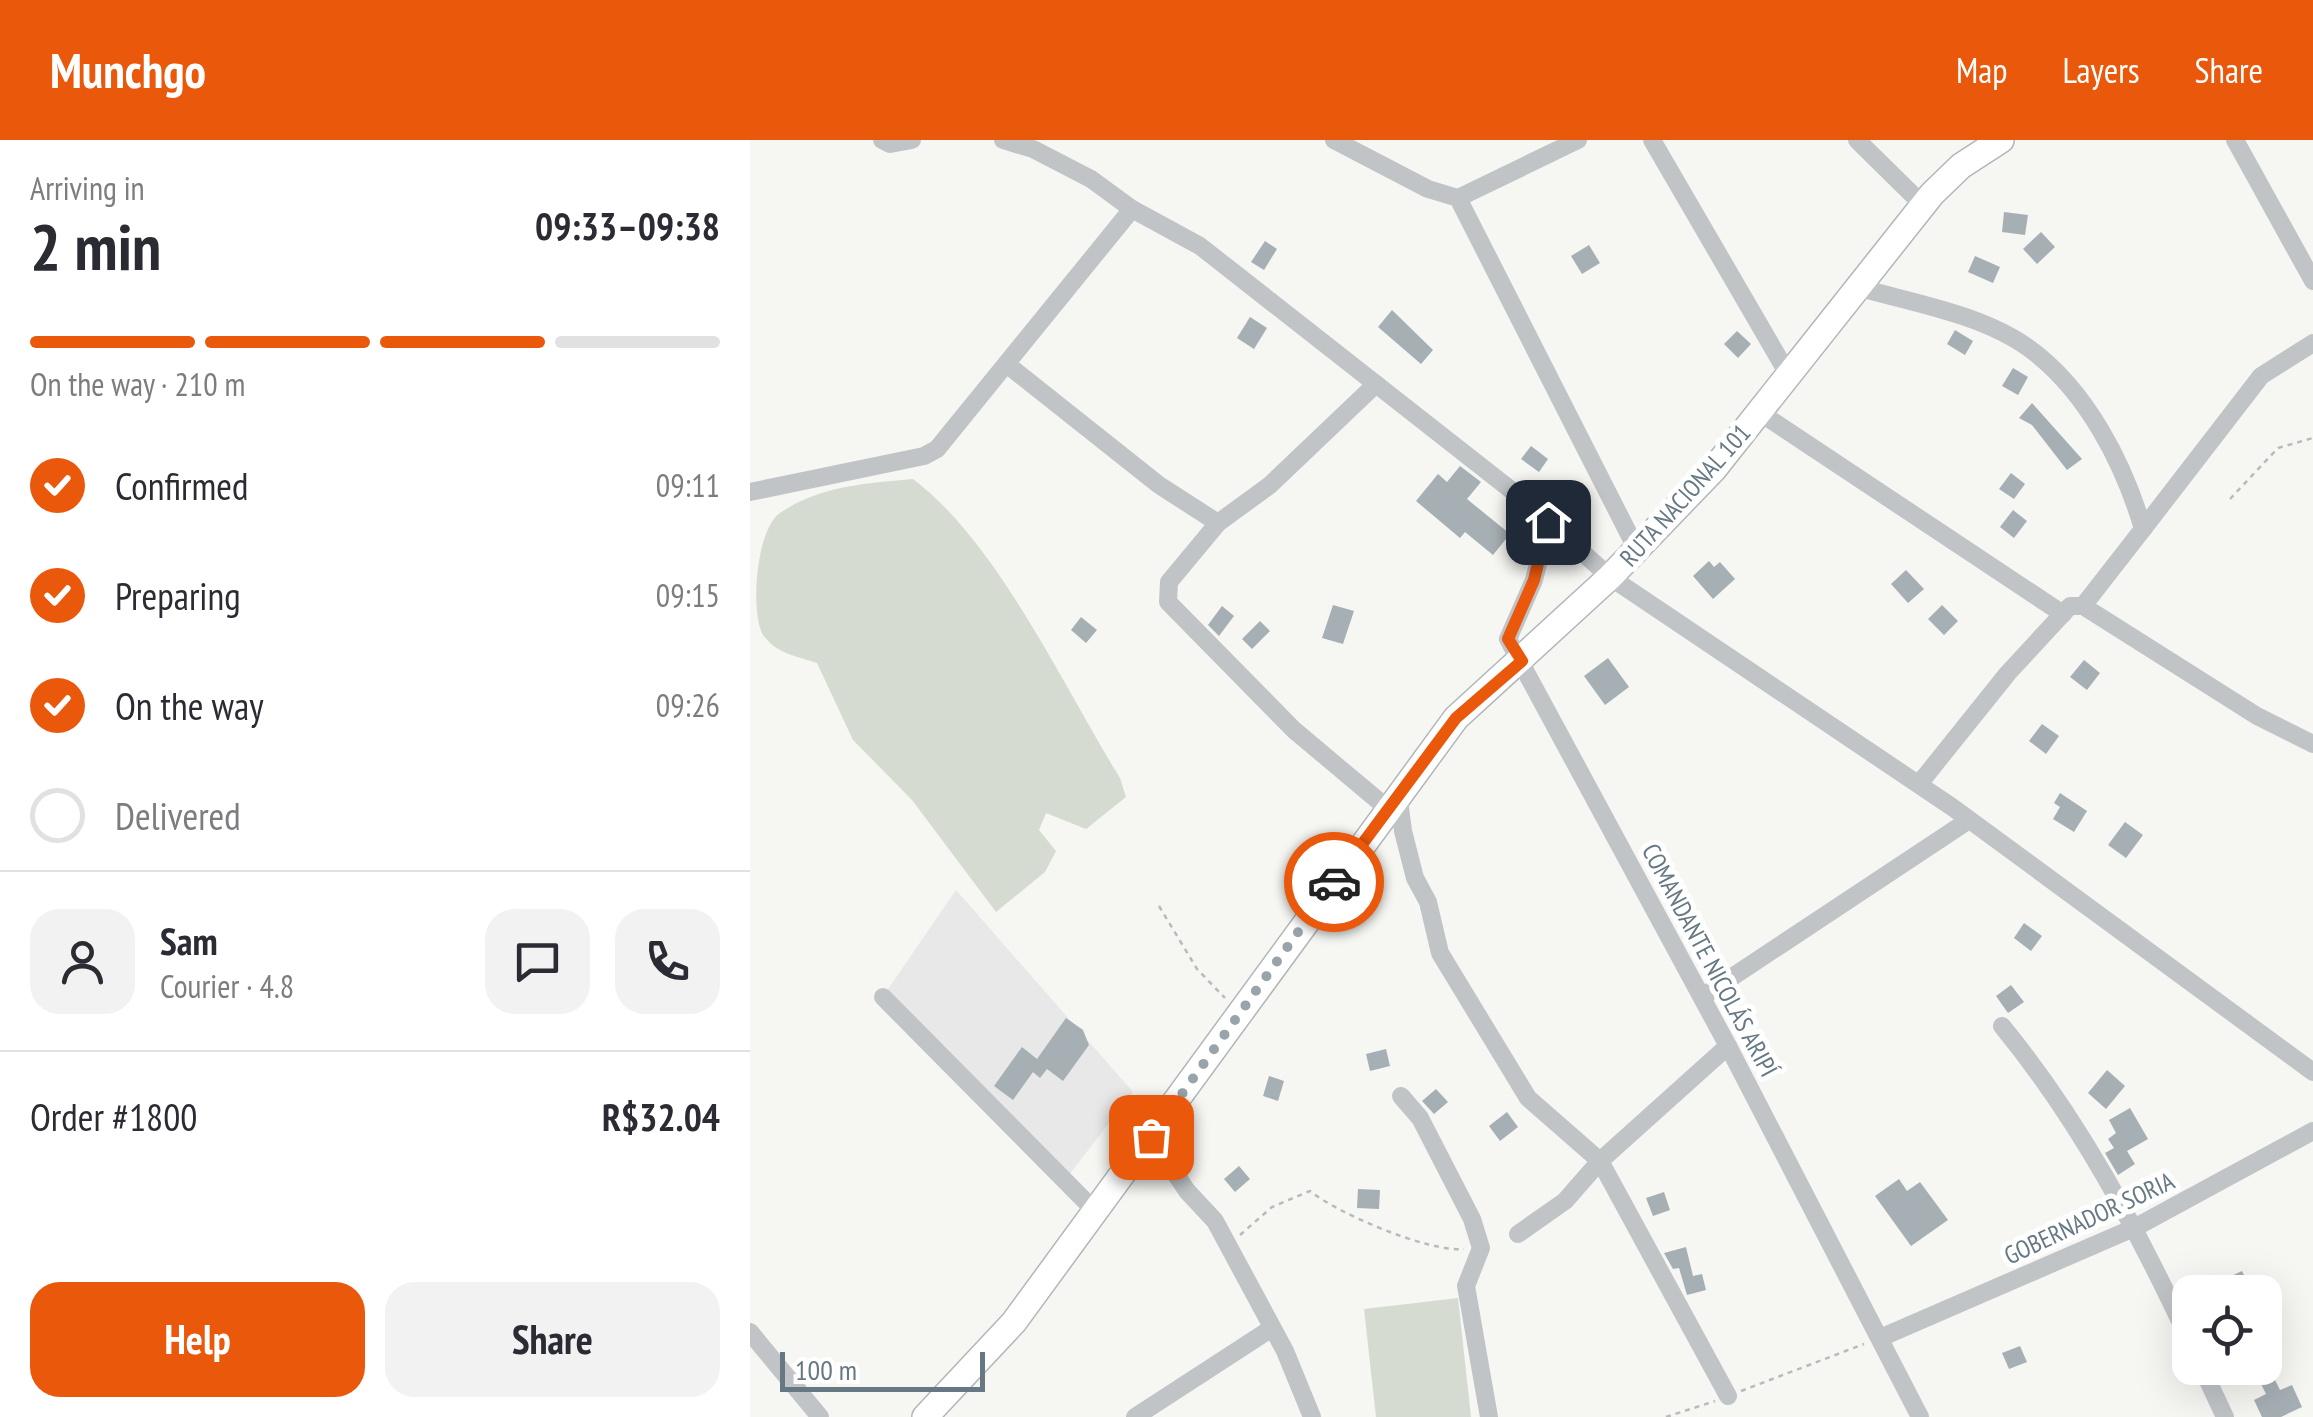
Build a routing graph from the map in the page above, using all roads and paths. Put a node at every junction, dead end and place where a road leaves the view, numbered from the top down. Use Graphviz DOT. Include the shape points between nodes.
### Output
graph roads {
  1 [pos="882,140"];
  2 [pos="1003,140"];
  3 [pos="1334,140"];
  4 [pos="1578,140"];
  5 [pos="1652,140"];
  6 [pos="1857,140"];
  7 [pos="2001,140"];
  8 [pos="2235,140"];
  9 [pos="906,141"];
  10 [pos="1458,198"];
  11 [pos="1923,205"];
  12 [pos="1132,209"];
  13 [pos="2313,282"];
  14 [pos="1858,286"];
  15 [pos="2313,344"];
  16 [pos="1009,366"];
  17 [pos="1788,374"];
  18 [pos="1376,384"];
  19 [pos="1758,412"];
  20 [pos="2313,438"];
  21 [pos="750,492"];
  22 [pos="2230,498"];
  23 [pos="1548,522"];
  24 [pos="1218,523"];
  25 [pos="2144,529"];
  26 [pos="1637,550"];
  27 [pos="1610,577"];
  28 [pos="2083,606"];
  29 [pos="2063,614"];
  30 [pos="1522,661"];
  31 [pos="2313,744"];
  32 [pos="1919,784"];
  33 [pos="1392,800"];
  34 [pos="1970,820"];
  35 [pos="1159,906"];
  36 [pos="884,997"];
  37 [pos="1702,997"];
  38 [pos="1240,1013"];
  39 [pos="2002,1026"];
  40 [pos="1728,1046"];
  41 [pos="2313,1072"];
  42 [pos="1400,1096"];
  43 [pos="2313,1131"];
  44 [pos="1151,1137"];
  45 [pos="1600,1160"];
  46 [pos="1096,1212"];
  47 [pos="2136,1227"];
  48 [pos="1518,1234"];
  49 [pos="1227,1246"];
  50 [pos="1481,1248"];
  51 [pos="2172,1304"];
  52 [pos="1272,1328"];
  53 [pos="750,1332"];
  54 [pos="1880,1338"];
  55 [pos="2210,1385"];
  56 [pos="1728,1396"];
  57 [pos="820,1417"];
  58 [pos="925,1417"];
  59 [pos="1135,1417"];
  60 [pos="1312,1417"];
  61 [pos="1488,1417"];
  62 [pos="1666,1417"];
  63 [pos="1920,1417"];
  64 [pos="2225,1417"];
  1 -- 9 [label="street"];
  2 -- 12 [label="street" via="1034,149"];
  3 -- 10 [label="street"];
  4 -- 10 [label="street"];
  5 -- 17 [label="street"];
  6 -- 11 [label="street"];
  7 -- 11 [label="main road, RUTA NACIONAL 101" via="1961,166"];
  8 -- 13 [label="street"];
  10 -- 26 [label="street"];
  11 -- 14 [label="main road, RUTA NACIONAL 101"];
  12 -- 16 [label="street"];
  12 -- 18 [label="street" via="1200,246"];
  14 -- 17 [label="main road, RUTA NACIONAL 101"];
  14 -- 25 [label="street" via="1976,322 2030,349 2105,436"];
  15 -- 25 [label="street" via="2261,376"];
  16 -- 21 [label="street" via="954,432 924,456"];
  16 -- 24 [label="street" via="1159,485"];
  17 -- 19 [label="main road, RUTA NACIONAL 101"];
  18 -- 23 [label="street"];
  18 -- 24 [label="street" via="1270,485"];
  19 -- 26 [label="main road, RUTA NACIONAL 101" via="1714,470"];
  19 -- 29 [label="street"];
  20 -- 22 [label="path" via="2278,448"];
  23 -- 27 [label="street"];
  23 -- 30 [label="street, COMANDANTE NICOLÁS ARIPÍ" via="1534,580 1508,639"];
  24 -- 33 [label="street" via="1168,582 1168,602 1294,730"];
  25 -- 28 [label="street"];
  26 -- 27 [label="main road, RUTA NACIONAL 101"];
  27 -- 30 [label="main road, RUTA NACIONAL 101"];
  27 -- 32 [label="street"];
  28 -- 29 [label="street"];
  28 -- 31 [label="street" via="2256,716"];
  29 -- 32 [label="street"];
  30 -- 33 [label="main road, RUTA NACIONAL 101" via="1456,718"];
  30 -- 37 [label="street, COMANDANTE NICOLÁS ARIPÍ"];
  32 -- 34 [label="street"];
  33 -- 38 [label="main road, RUTA NACIONAL 101"];
  33 -- 45 [label="street" via="1440,952 1528,1098"];
  34 -- 37 [label="street"];
  34 -- 41 [label="street"];
  35 -- 38 [label="path" via="1198,969"];
  36 -- 46 [label="street"];
  37 -- 40 [label="street, COMANDANTE NICOLÁS ARIPÍ"];
  38 -- 44 [label="main road, RUTA NACIONAL 101"];
  39 -- 47 [label="street"];
  40 -- 45 [label="street"];
  40 -- 54 [label="street, COMANDANTE NICOLÁS ARIPÍ"];
  42 -- 50 [label="street" via="1420,1118"];
  43 -- 47 [label="street, GOBERNADOR SORIA"];
  44 -- 46 [label="main road, RUTA NACIONAL 101"];
  44 -- 49 [label="street"];
  45 -- 48 [label="street" via="1566,1201"];
  45 -- 56 [label="street"];
  46 -- 58 [label="main road, RUTA NACIONAL 101" via="1014,1322"];
  47 -- 51 [label="street"];
  47 -- 54 [label="street, GOBERNADOR SORIA"];
  49 -- 50 [label="path" via="1272,1207 1310,1191 1358,1220 1456,1250"];
  49 -- 52 [label="street"];
  50 -- 61 [label="street" via="1466,1286"];
  52 -- 59 [label="street"];
  52 -- 60 [label="street"];
  53 -- 57 [label="street"];
  54 -- 56 [label="path"];
  54 -- 63 [label="street, COMANDANTE NICOLÁS ARIPÍ"];
  55 -- 64 [label="street"];
  56 -- 62 [label="path"];
}
